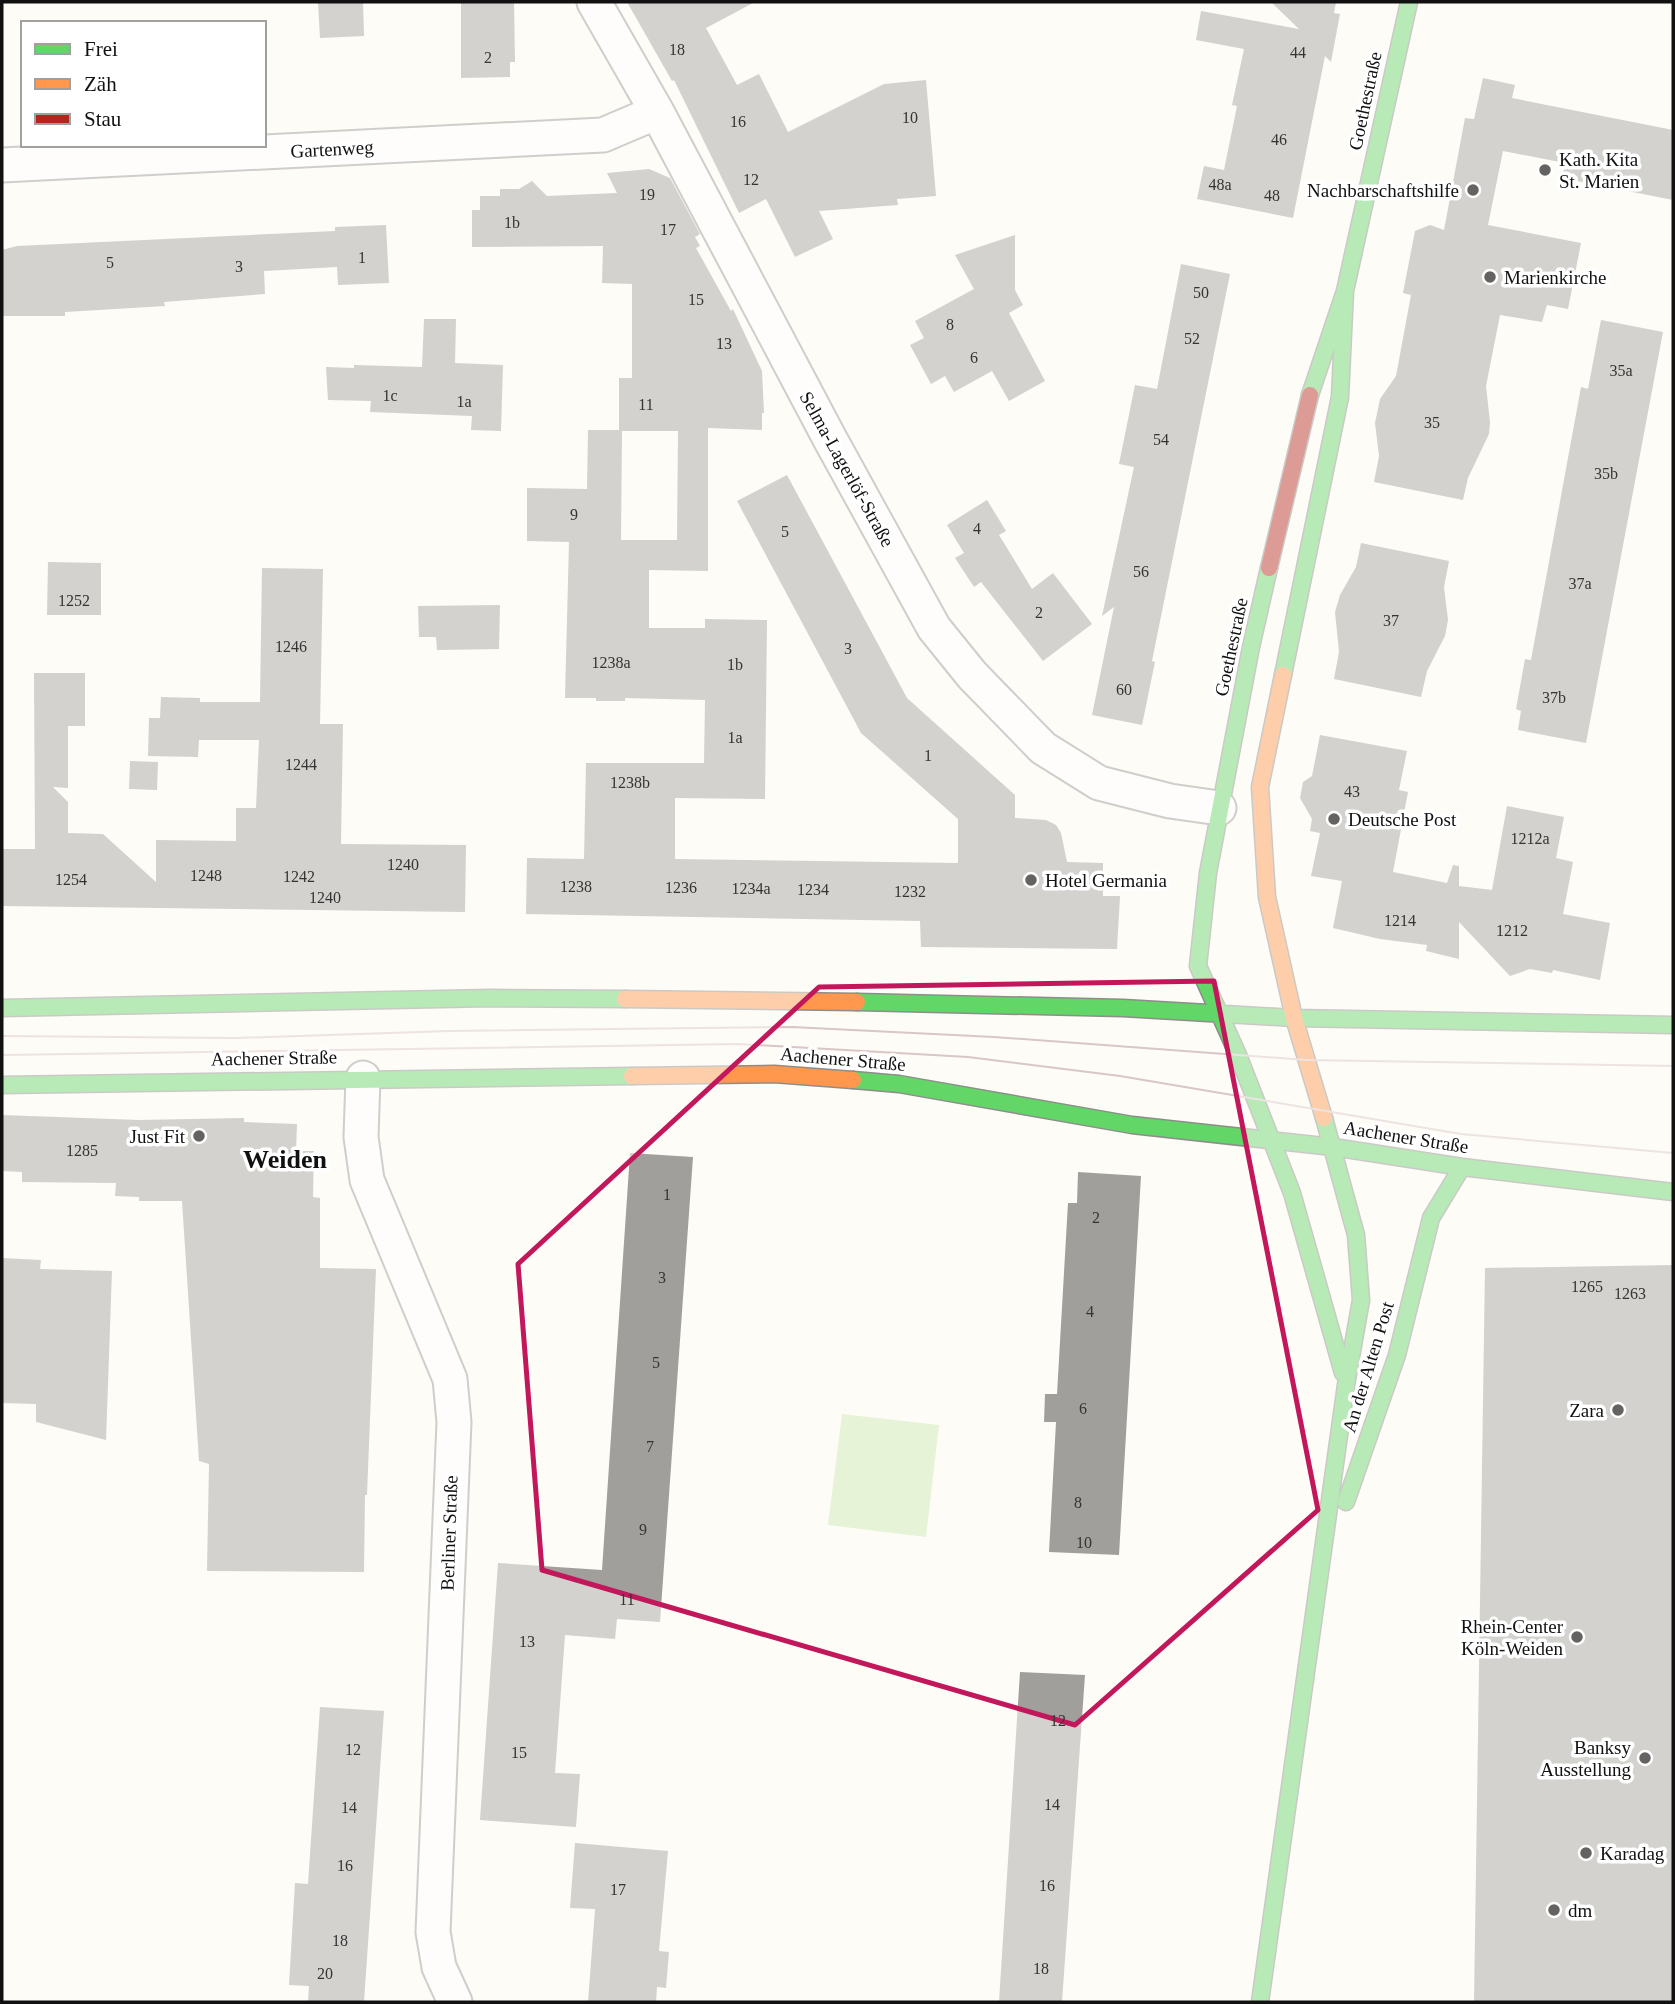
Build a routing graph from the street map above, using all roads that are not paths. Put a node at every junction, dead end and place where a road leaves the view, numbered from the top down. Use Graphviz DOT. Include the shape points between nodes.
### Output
graph roads {
  1 [pos="594,2"];
  2 [pos="1409,2"];
  3 [pos="657,112"];
  4 [pos="2,165"];
  5 [pos="1345,291"];
  6 [pos="1219,808"];
  7 [pos="2,1008"];
  8 [pos="1221,1015"];
  9 [pos="1294,1018"];
  10 [pos="1673,1026"];
  11 [pos="363,1077"];
  12 [pos="2,1085"];
  13 [pos="1271,1141"];
  14 [pos="1333,1147"];
  15 [pos="1462,1167"];
  16 [pos="1673,1192"];
  17 [pos="1346,1385"];
  18 [pos="1318,1583"];
  19 [pos="455,2002"];
  20 [pos="1259,2002"];
  1 -- 3 [label="street, Selma-Lagerlöf-Straße"];
  2 -- 5 [label="street, Goethestraße"];
  3 -- 4 [label="street, Gartenweg" via="603,135"];
  3 -- 6 [label="street, Selma-Lagerlöf-Straße" via="934,628 1043,748 1099,783"];
  5 -- 6 [label="street, Goethestraße" via="1310,395"];
  5 -- 9 [label="street, Goethestraße" via="1340,397 1260,787 1267,897"];
  6 -- 8 [label="street, Goethestraße" via="1198,965"];
  7 -- 8 [label="street" via="610,998 1123,1008"];
  8 -- 9 [label="street"];
  8 -- 13 [label="street, An der Alten Post"];
  9 -- 10 [label="street"];
  9 -- 14 [label="street, An der Alten Post"];
  11 -- 12 [label="street, Aachener Straße"];
  11 -- 13 [label="street, Aachener Straße" via="823,1077 899,1084 1132,1125"];
  11 -- 19 [label="street, Berliner Straße" via="361,1137 367,1180 450,1379 454,1422 433,1932 439,1967"];
  13 -- 14 [label="street, Aachener Straße"];
  13 -- 17 [label="street, An der Alten Post" via="1292,1193"];
  14 -- 15 [label="street, Aachener Straße"];
  14 -- 17 [label="street, An der Alten Post" via="1356,1235 1361,1300"];
  15 -- 16 [label="street, Aachener Straße"];
  15 -- 18 [label="street, An der Alten Post" via="1431,1218 1397,1355"];
  17 -- 18 [label="street, An der Alten Post"];
  18 -- 20 [label="street, An der Alten Post"];
}
